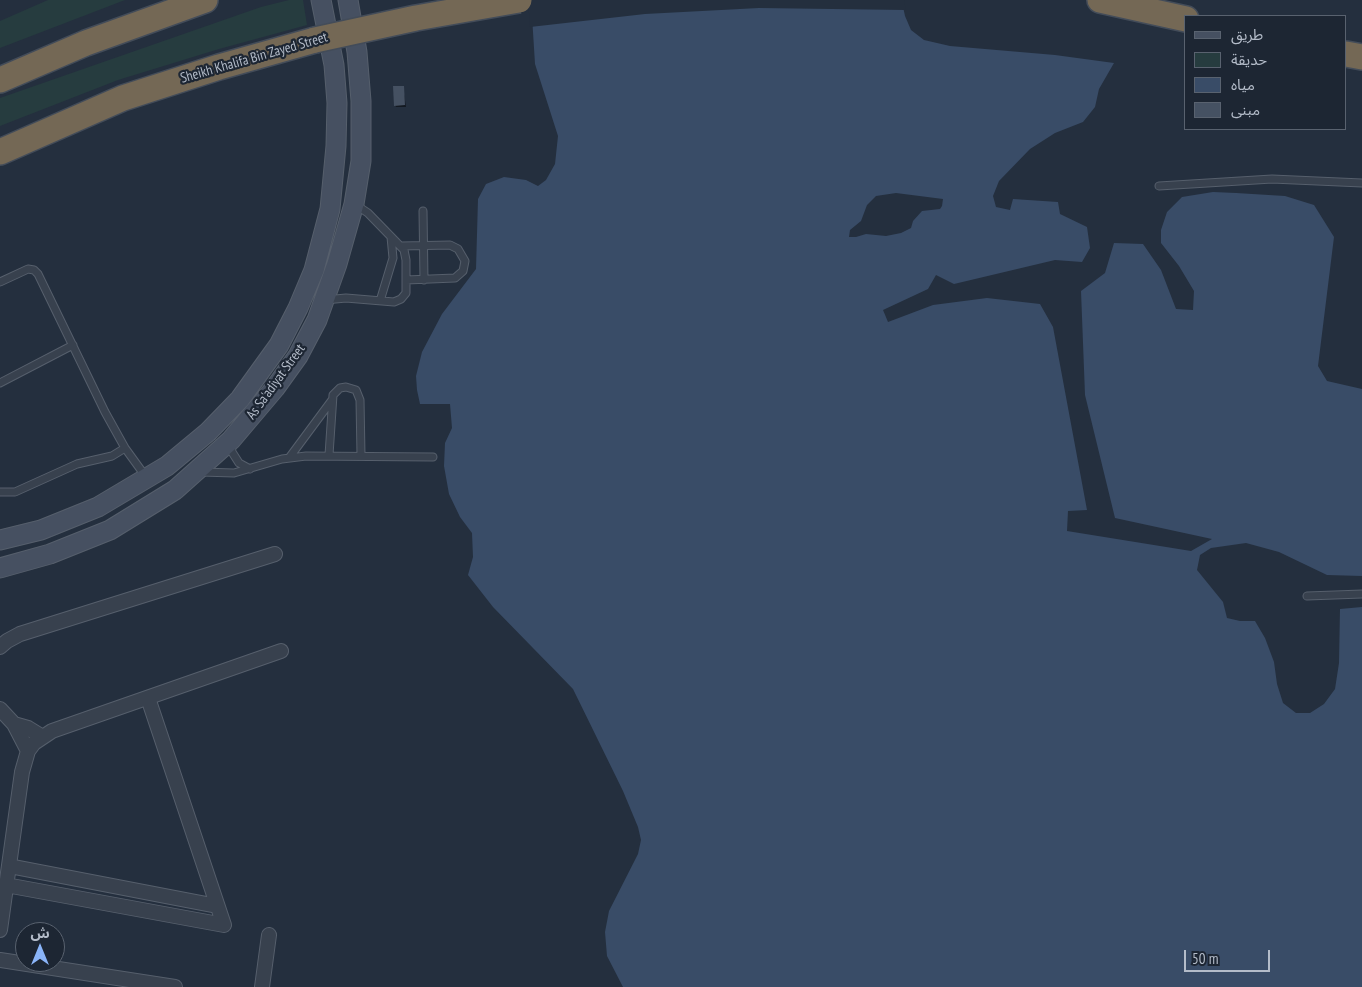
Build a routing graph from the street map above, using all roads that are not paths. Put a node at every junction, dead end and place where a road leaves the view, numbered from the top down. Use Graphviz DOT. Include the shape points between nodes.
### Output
graph roads {
  1 [pos="205,0"];
  2 [pos="321,0"];
  3 [pos="348,0"];
  4 [pos="519,0"];
  5 [pos="1100,0"];
  6 [pos="1184,19"];
  7 [pos="1347,54"];
  8 [pos="1362,57"];
  9 [pos="0,80"];
  10 [pos="0,152"];
  11 [pos="1362,183"];
  12 [pos="1159,186"];
  13 [pos="354,204"];
  14 [pos="423,211"];
  15 [pos="391,237"];
  16 [pos="401,246"];
  17 [pos="423,246"];
  18 [pos="406,280"];
  19 [pos="424,280"];
  20 [pos="0,282"];
  21 [pos="325,300"];
  22 [pos="380,301"];
  23 [pos="73,345"];
  24 [pos="0,383"];
  25 [pos="332,400"];
  26 [pos="231,440"];
  27 [pos="125,448"];
  28 [pos="329,455"];
  29 [pos="361,455"];
  30 [pos="433,457"];
  31 [pos="289,458"];
  32 [pos="250,469"];
  33 [pos="198,471"];
  34 [pos="147,479"];
  35 [pos="0,492"];
  36 [pos="0,540"];
  37 [pos="275,554"];
  38 [pos="0,568"];
  39 [pos="1362,594"];
  40 [pos="1307,596"];
  41 [pos="0,647"];
  42 [pos="281,651"];
  43 [pos="148,698"];
  44 [pos="0,709"];
  45 [pos="14,724"];
  46 [pos="41,736"];
  47 [pos="28,751"];
  48 [pos="9,866"];
  49 [pos="6,885"];
  50 [pos="217,906"];
  51 [pos="0,930"];
  52 [pos="270,936"];
  53 [pos="0,960"];
  54 [pos="175,987"];
  55 [pos="262,987"];
  1 -- 9 [label="highway" via="86,43"];
  2 -- 34 [label="street, As Sa'adiyat Street" via="334,65 337,138 330,209 314,270 286,333 248,388 187,451"];
  3 -- 13 [label="street, As Sa'adiyat Street" via="357,52 362,127 361,161"];
  4 -- 10 [label="highway, Sheikh Khalifa Bin Zayed Street, bridge" via="315,40 219,67 123,98"];
  5 -- 6 [label="highway"];
  7 -- 8 [label="highway"];
  11 -- 12 [label="lane" via="1272,179"];
  13 -- 15 [label="lane" via="368,213"];
  13 -- 21 [label="street, As Sa'adiyat Street"];
  14 -- 17 [label="lane"];
  15 -- 16 [label="lane"];
  15 -- 22 [label="lane" via="393,258"];
  16 -- 17 [label="lane"];
  16 -- 18 [label="lane" via="406,260"];
  17 -- 19 [label="lane"];
  17 -- 19 [label="lane" via="454,246 462,252 465,261 463,271 455,278"];
  18 -- 19 [label="lane"];
  18 -- 22 [label="lane" via="406,293 401,299"];
  20 -- 23 [label="lane" via="21,271 34,270"];
  21 -- 22 [label="lane"];
  21 -- 26 [label="street, As Sa'adiyat Street" via="298,356"];
  23 -- 24 [label="lane"];
  23 -- 27 [label="lane"];
  25 -- 28 [label="lane"];
  25 -- 29 [label="lane" via="341,387 352,388 359,395"];
  25 -- 31 [label="lane"];
  26 -- 32 [label="lane" via="234,457"];
  26 -- 33 [label="street, As Sa'adiyat Street"];
  27 -- 34 [label="lane"];
  27 -- 35 [label="lane" via="112,456 77,464 15,492"];
  28 -- 29 [label="lane"];
  28 -- 31 [label="lane"];
  29 -- 30 [label="lane"];
  31 -- 32 [label="lane"];
  32 -- 33 [label="lane" via="226,474"];
  33 -- 38 [label="street, As Sa'adiyat Street" via="154,505 110,530 50,554"];
  34 -- 36 [label="street, As Sa'adiyat Street" via="98,507 65,521"];
  37 -- 41 [label="street" via="20,634"];
  39 -- 40 [label="lane"];
  42 -- 43 [label="street"];
  43 -- 46 [label="street"];
  43 -- 50 [label="street"];
  44 -- 45 [label="street"];
  45 -- 46 [label="street"];
  45 -- 47 [label="street"];
  46 -- 47 [label="street"];
  47 -- 48 [label="street"];
  48 -- 49 [label="street"];
  48 -- 50 [label="street"];
  49 -- 50 [label="street" via="224,925"];
  49 -- 51 [label="street"];
  52 -- 55 [label="street"];
  53 -- 54 [label="street"];
}
